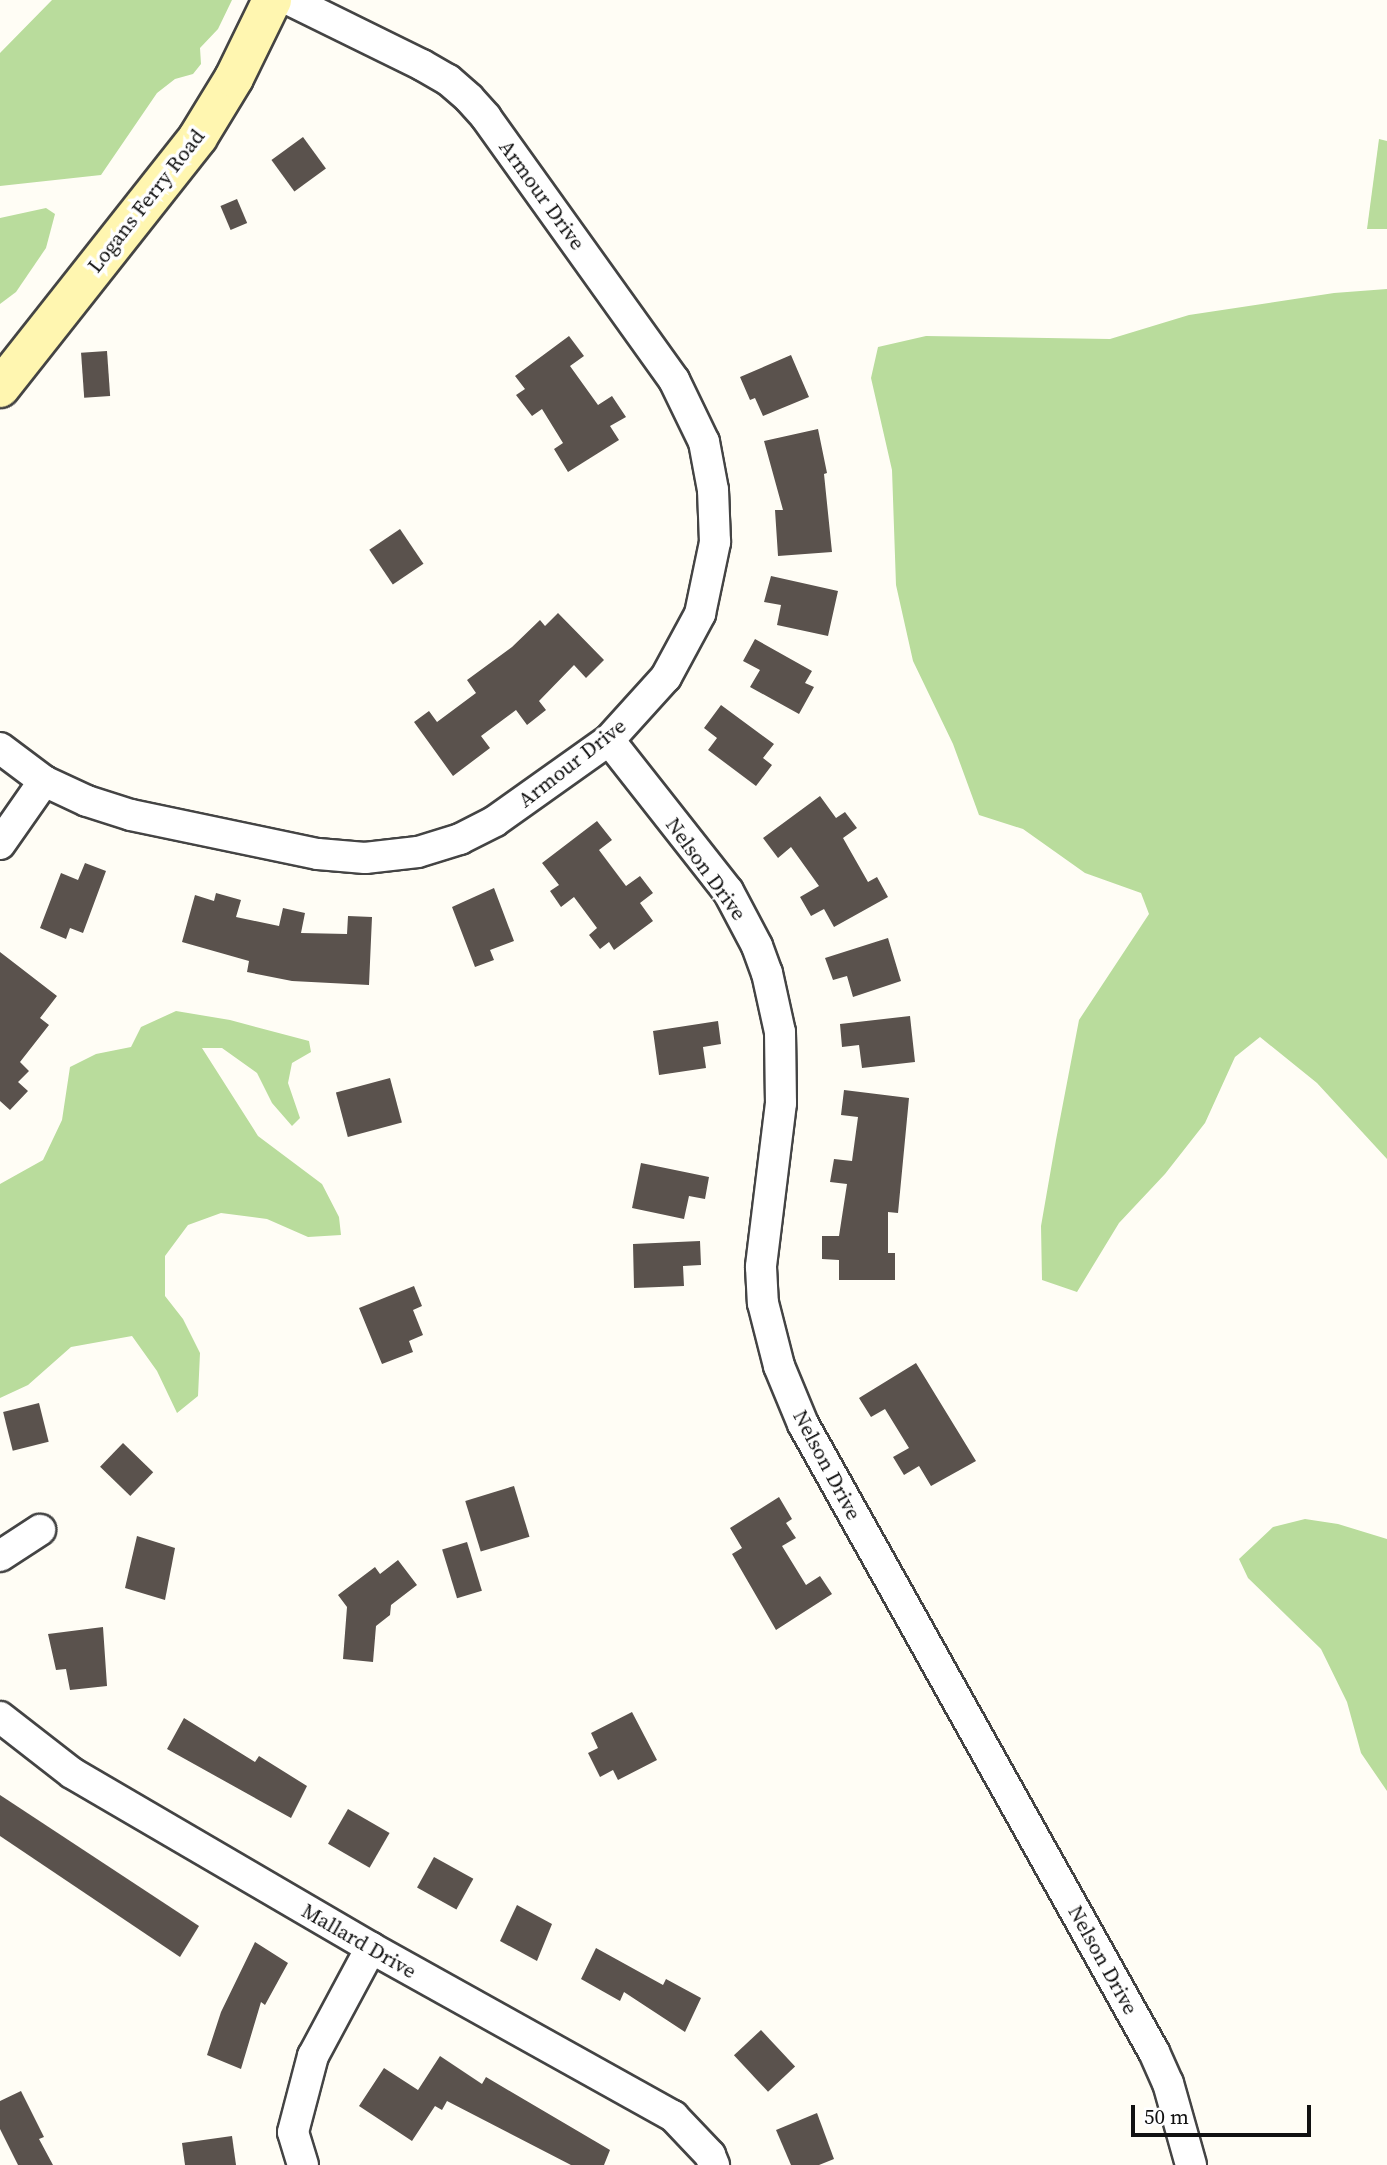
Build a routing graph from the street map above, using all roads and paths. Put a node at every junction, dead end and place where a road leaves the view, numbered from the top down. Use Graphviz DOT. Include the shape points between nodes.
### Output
graph roads {
  1 [pos="272,0"];
  2 [pos="290,0"];
  3 [pos="0,388"];
  4 [pos="609,740"];
  5 [pos="0,748"];
  6 [pos="44,781"];
  7 [pos="0,844"];
  8 [pos="40,1530"];
  9 [pos="0,1556"];
  10 [pos="0,1717"];
  11 [pos="371,1948"];
  12 [pos="303,2165"];
  13 [pos="713,2165"];
  14 [pos="1191,2165"];
  1 -- 3 [label="street, Logans Ferry Road" via="234,78 198,136"];
  2 -- 4 [label="street, Armour Drive" via="422,65 469,98 674,380 698,423 715,518 706,595 666,677"];
  4 -- 6 [label="street, Armour Drive" via="477,831 418,852 365,858 285,848 131,814"];
  4 -- 14 [label="street, Nelson Drive" via="728,891 767,973 780,1032 781,1089 761,1267 763,1303 779,1366 803,1424 1154,2052 1168,2083"];
  5 -- 6 [label="street, Armour Drive"];
  6 -- 7 [label="street"];
  8 -- 9 [label="street"];
  10 -- 11 [label="street, Mallard Drive" via="72,1773"];
  11 -- 12 [label="street" via="313,2056 293,2132"];
  11 -- 13 [label="street, Mallard Drive" via="673,2116 710,2155"];
}
